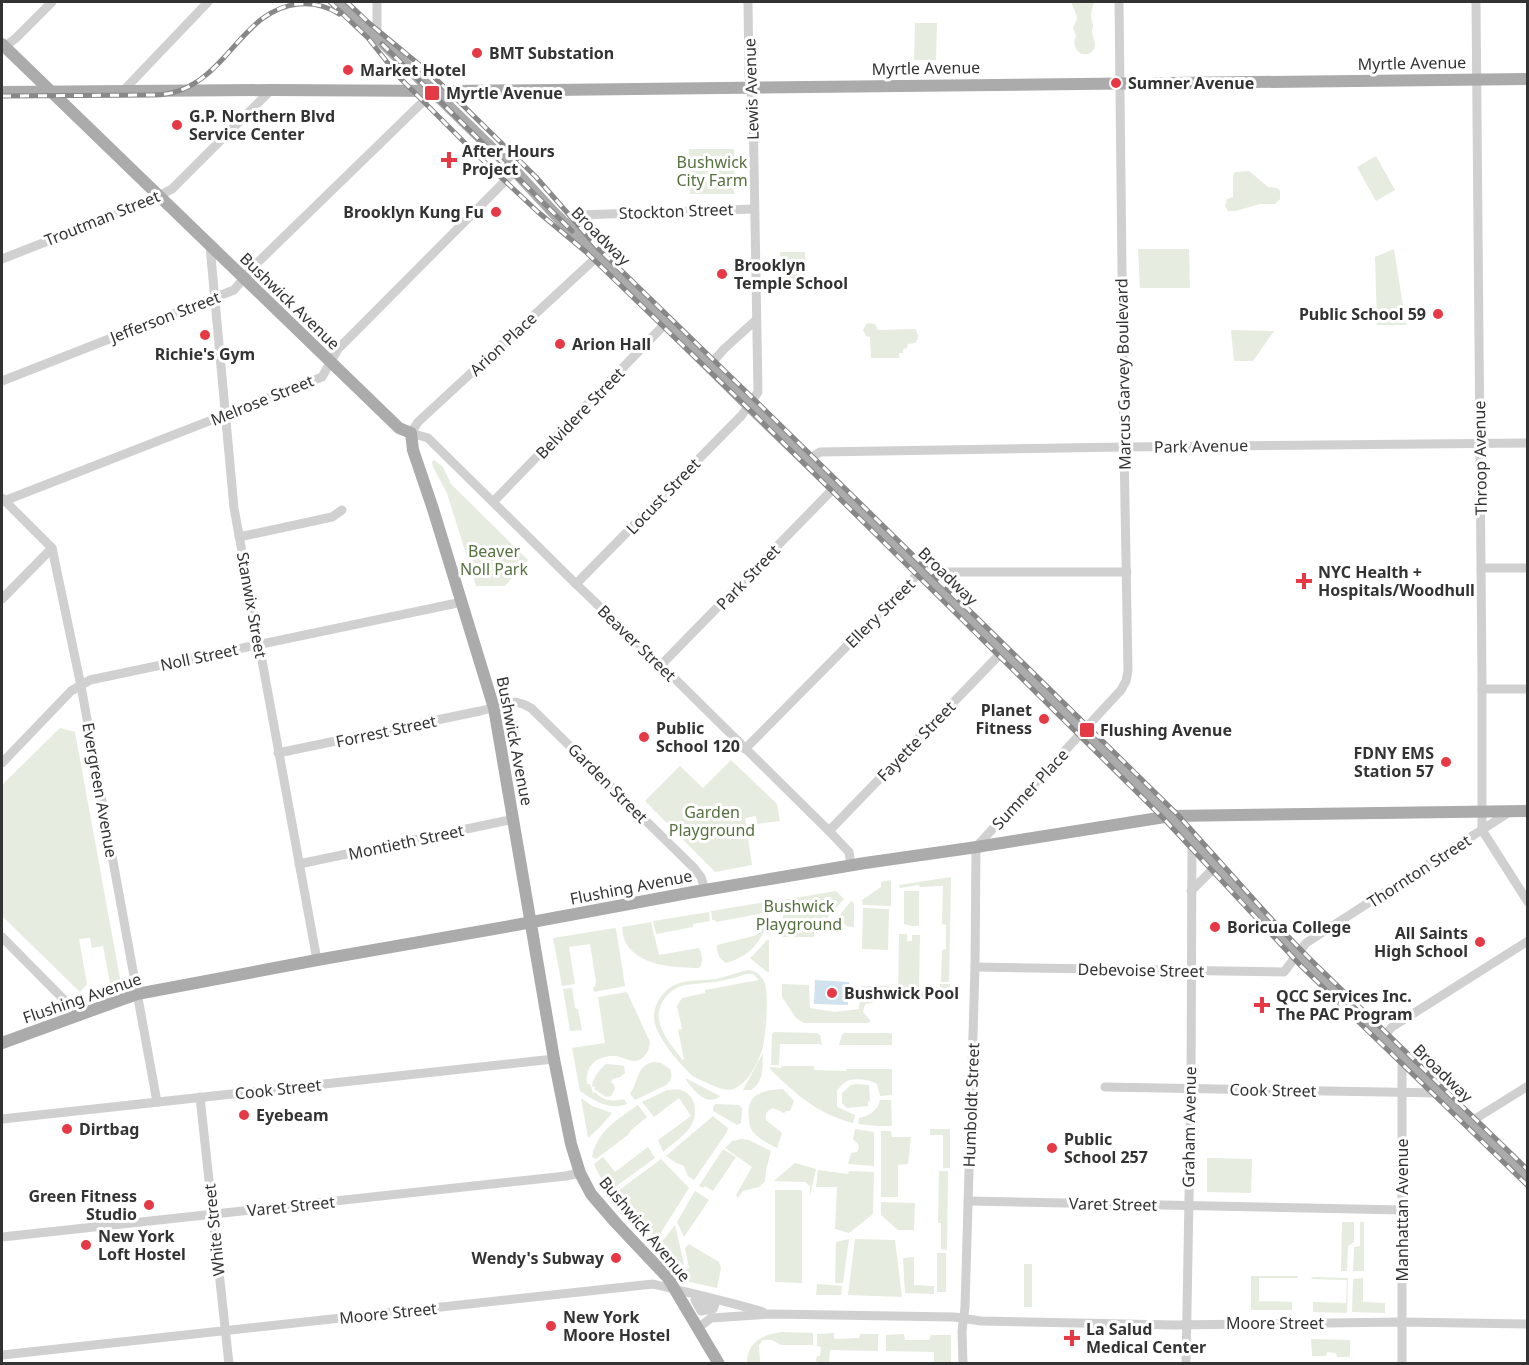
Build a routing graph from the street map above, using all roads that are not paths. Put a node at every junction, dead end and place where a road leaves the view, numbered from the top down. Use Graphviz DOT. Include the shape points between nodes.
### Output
graph roads {
  1 [pos="52,2"];
  2 [pos="208,2"];
  3 [pos="341,2"];
  4 [pos="377,2"];
  5 [pos="748,2"];
  6 [pos="1119,2"];
  7 [pos="1476,2"];
  8 [pos="377,36"];
  9 [pos="2,46"];
  10 [pos="1476,79"];
  11 [pos="1527,79"];
  12 [pos="1120,82"];
  13 [pos="751,87"];
  14 [pos="272,90"];
  15 [pos="123,91"];
  16 [pos="434,91"];
  17 [pos="51,92"];
  18 [pos="2,93"];
  19 [pos="515,171"];
  20 [pos="158,196"];
  21 [pos="754,209"];
  22 [pos="566,225"];
  23 [pos="210,246"];
  24 [pos="597,257"];
  25 [pos="2,259"];
  26 [pos="243,279"];
  27 [pos="215,298"];
  28 [pos="756,320"];
  29 [pos="666,323"];
  30 [pos="330,363"];
  31 [pos="709,366"];
  32 [pos="2,381"];
  33 [pos="749,406"];
  34 [pos="226,415"];
  35 [pos="411,433"];
  36 [pos="1480,443"];
  37 [pos="1527,443"];
  38 [pos="1124,447"];
  39 [pos="806,461"];
  40 [pos="834,488"];
  41 [pos="3,499"];
  42 [pos="493,502"];
  43 [pos="342,510"];
  44 [pos="239,537"];
  45 [pos="52,548"];
  46 [pos="1481,568"];
  47 [pos="1527,568"];
  48 [pos="920,572"];
  49 [pos="1127,572"];
  50 [pos="576,584"];
  51 [pos="2,599"];
  52 [pos="462,602"];
  53 [pos="259,645"];
  54 [pos="1003,651"];
  55 [pos="661,665"];
  56 [pos="81,686"];
  57 [pos="1482,689"];
  58 [pos="1527,689"];
  59 [pos="494,708"];
  60 [pos="1084,730"];
  61 [pos="745,749"];
  62 [pos="278,753"];
  63 [pos="2,764"];
  64 [pos="1482,811"];
  65 [pos="1512,811"];
  66 [pos="1527,811"];
  67 [pos="1171,816"];
  68 [pos="513,819"];
  69 [pos="1482,830"];
  70 [pos="830,831"];
  71 [pos="1192,837"];
  72 [pos="976,847"];
  73 [pos="299,864"];
  74 [pos="851,865"];
  75 [pos="1217,865"];
  76 [pos="705,890"];
  77 [pos="1191,891"];
  78 [pos="1527,902"];
  79 [pos="531,923"];
  80 [pos="2,937"];
  81 [pos="1527,940"];
  82 [pos="1298,953"];
  83 [pos="317,960"];
  84 [pos="975,967"];
  85 [pos="1191,971"];
  86 [pos="137,994"];
  87 [pos="80,1016"];
  88 [pos="1383,1037"];
  89 [pos="2,1043"];
  90 [pos="1402,1056"];
  91 [pos="554,1059"];
  92 [pos="1527,1086"];
  93 [pos="1105,1088"];
  94 [pos="1191,1088"];
  95 [pos="1402,1092"];
  96 [pos="1440,1093"];
  97 [pos="200,1097"];
  98 [pos="157,1102"];
  99 [pos="2,1119"];
  100 [pos="1470,1122"];
  101 [pos="580,1173"];
  102 [pos="1527,1178"];
  103 [pos="968,1201"];
  104 [pos="1188,1205"];
  105 [pos="1402,1210"];
  106 [pos="213,1214"];
  107 [pos="2,1237"];
  108 [pos="675,1290"];
  109 [pos="771,1314"];
  110 [pos="963,1318"];
  111 [pos="1402,1322"];
  112 [pos="1187,1324"];
  113 [pos="1527,1324"];
  114 [pos="698,1328"];
  115 [pos="225,1331"];
  116 [pos="2,1355"];
  117 [pos="229,1364"];
  118 [pos="719,1364"];
  119 [pos="963,1364"];
  120 [pos="1186,1364"];
  121 [pos="1402,1364"];
  1 -- 9 [label="street" via="16,38"];
  2 -- 15 [label="street"];
  3 -- 8 [label="main road, Broadway"];
  4 -- 8 [label="street"];
  5 -- 13 [label="street, Lewis Avenue"];
  6 -- 12 [label="street, Marcus Garvey Boulevard"];
  7 -- 10 [label="street, Throop Avenue"];
  8 -- 16 [label="main road, Broadway"];
  9 -- 17 [label="main road, Bushwick Avenue"];
  10 -- 11 [label="main road, Myrtle Avenue"];
  10 -- 12 [label="main road, Myrtle Avenue"];
  10 -- 36 [label="street, Throop Avenue"];
  12 -- 13 [label="main road, Myrtle Avenue"];
  12 -- 38 [label="street, Marcus Garvey Boulevard"];
  13 -- 16 [label="main road, Myrtle Avenue"];
  13 -- 21 [label="street, Lewis Avenue"];
  14 -- 15 [label="main road, Myrtle Avenue"];
  14 -- 16 [label="main road, Myrtle Avenue"];
  14 -- 20 [label="street, Troutman Street" via="172,189"];
  15 -- 17 [label="main road, Myrtle Avenue"];
  16 -- 19 [label="main road, Broadway"];
  16 -- 26 [label="street, Jefferson Street"];
  17 -- 18 [label="main road, Myrtle Avenue"];
  17 -- 20 [label="main road, Bushwick Avenue"];
  19 -- 22 [label="main road, Broadway"];
  19 -- 30 [label="street, Melrose Street" via="338,349"];
  20 -- 23 [label="main road, Bushwick Avenue"];
  20 -- 25 [label="street, Troutman Street"];
  21 -- 22 [label="street, Stockton Street" via="578,215"];
  21 -- 28 [label="street, Lewis Avenue"];
  22 -- 24 [label="main road, Broadway"];
  23 -- 26 [label="main road, Bushwick Avenue"];
  23 -- 27 [label="street, Stanwix Street"];
  24 -- 29 [label="main road, Broadway"];
  24 -- 35 [label="street, Arion Place" via="418,422"];
  26 -- 27 [label="street, Jefferson Street" via="234,290"];
  26 -- 30 [label="main road, Bushwick Avenue"];
  27 -- 32 [label="street, Jefferson Street"];
  27 -- 34 [label="street, Stanwix Street"];
  28 -- 31 [label="street"];
  28 -- 33 [label="street, Lewis Avenue" via="758,392"];
  29 -- 31 [label="main road, Broadway"];
  29 -- 42 [label="street, Belvidere Street"];
  30 -- 34 [label="street, Melrose Street" via="322,376"];
  30 -- 35 [label="main road, Bushwick Avenue" via="399,428"];
  31 -- 33 [label="main road, Broadway"];
  33 -- 39 [label="main road, Broadway"];
  33 -- 50 [label="street, Locust Street"];
  34 -- 41 [label="street, Melrose Street"];
  34 -- 44 [label="street, Stanwix Street"];
  35 -- 42 [label="street, Beaver Street" via="428,438"];
  35 -- 52 [label="main road, Bushwick Avenue"];
  36 -- 37 [label="street, Park Avenue"];
  36 -- 38 [label="street, Park Avenue"];
  36 -- 46 [label="street, Throop Avenue"];
  38 -- 39 [label="street, Park Avenue" via="820,452"];
  38 -- 49 [label="street, Marcus Garvey Boulevard"];
  39 -- 40 [label="main road, Broadway"];
  40 -- 48 [label="main road, Broadway"];
  40 -- 55 [label="street, Park Street"];
  41 -- 45 [label="street"];
  42 -- 50 [label="street, Beaver Street"];
  43 -- 44 [label="street" via="332,517"];
  44 -- 53 [label="street, Stanwix Street"];
  45 -- 51 [label="street"];
  45 -- 56 [label="street, Evergreen Avenue"];
  46 -- 47 [label="street"];
  46 -- 57 [label="street, Throop Avenue"];
  48 -- 49 [label="street, Ellery Street"];
  48 -- 54 [label="main road, Broadway"];
  48 -- 61 [label="street, Ellery Street"];
  49 -- 60 [label="street, Marcus Garvey Boulevard" via="1126,681"];
  50 -- 55 [label="street, Beaver Street"];
  52 -- 53 [label="street, Noll Street"];
  52 -- 59 [label="main road, Bushwick Avenue"];
  53 -- 56 [label="street, Noll Street" via="90,680"];
  53 -- 62 [label="street, Stanwix Street"];
  54 -- 60 [label="main road, Broadway"];
  54 -- 70 [label="street, Fayette Street"];
  55 -- 61 [label="street, Beaver Street"];
  56 -- 63 [label="street, Noll Street" via="71,691"];
  56 -- 86 [label="street, Evergreen Avenue"];
  57 -- 58 [label="street"];
  57 -- 64 [label="street, Throop Avenue"];
  59 -- 62 [label="street, Forrest Street"];
  59 -- 68 [label="main road, Bushwick Avenue"];
  59 -- 76 [label="street, Garden Street" via="514,702 531,708 694,868"];
  60 -- 67 [label="main road, Broadway"];
  60 -- 72 [label="street, Sumner Place"];
  61 -- 70 [label="street, Beaver Street"];
  62 -- 73 [label="street, Stanwix Street"];
  64 -- 65 [label="main road, Flushing Avenue"];
  64 -- 67 [label="main road, Flushing Avenue"];
  64 -- 69 [label="street, Throop Avenue"];
  65 -- 66 [label="main road, Flushing Avenue"];
  65 -- 69 [label="street, Thornton Street"];
  67 -- 71 [label="main road, Broadway"];
  67 -- 72 [label="main road, Flushing Avenue"];
  68 -- 73 [label="street, Montieth Street"];
  68 -- 79 [label="main road, Bushwick Avenue"];
  69 -- 78 [label="street"];
  69 -- 82 [label="street, Thornton Street" via="1306,943"];
  70 -- 74 [label="street, Beaver Street" via="849,852"];
  71 -- 75 [label="main road, Broadway"];
  71 -- 77 [label="street, Graham Avenue"];
  72 -- 74 [label="main road, Flushing Avenue"];
  72 -- 84 [label="street, Humboldt Street"];
  73 -- 83 [label="street, Stanwix Street"];
  74 -- 76 [label="main road, Flushing Avenue"];
  75 -- 77 [label="street"];
  75 -- 82 [label="main road, Broadway"];
  76 -- 79 [label="main road, Flushing Avenue"];
  77 -- 85 [label="street, Graham Avenue"];
  79 -- 83 [label="main road, Flushing Avenue"];
  79 -- 91 [label="main road, Bushwick Avenue"];
  80 -- 87 [label="street"];
  81 -- 88 [label="street" via="1392,1027"];
  82 -- 85 [label="street, Debevoise Street" via="1284,972"];
  82 -- 88 [label="main road, Broadway"];
  83 -- 86 [label="main road, Flushing Avenue"];
  84 -- 85 [label="street, Debevoise Street"];
  84 -- 103 [label="street, Humboldt Street"];
  85 -- 94 [label="street, Graham Avenue"];
  86 -- 87 [label="main road, Flushing Avenue"];
  86 -- 98 [label="street, Evergreen Avenue"];
  87 -- 89 [label="main road, Flushing Avenue"];
  88 -- 90 [label="main road, Broadway"];
  90 -- 95 [label="street, Manhattan Avenue"];
  90 -- 96 [label="main road, Broadway"];
  91 -- 97 [label="street, Cook Street"];
  91 -- 101 [label="main road, Bushwick Avenue"];
  92 -- 100 [label="street"];
  93 -- 94 [label="street, Cook Street"];
  94 -- 95 [label="street, Cook Street"];
  94 -- 104 [label="street, Graham Avenue"];
  95 -- 96 [label="street, Cook Street"];
  95 -- 105 [label="street, Manhattan Avenue"];
  96 -- 100 [label="main road, Broadway"];
  97 -- 98 [label="street, Cook Street"];
  97 -- 106 [label="street, White Street"];
  98 -- 99 [label="street, Cook Street"];
  100 -- 102 [label="main road, Broadway"];
  101 -- 106 [label="street, Varet Street"];
  101 -- 108 [label="main road, Bushwick Avenue" via="591,1194"];
  103 -- 104 [label="street, Varet Street"];
  103 -- 110 [label="street, Humboldt Street"];
  104 -- 105 [label="street, Varet Street"];
  104 -- 112 [label="street, Graham Avenue"];
  105 -- 111 [label="street, Manhattan Avenue"];
  106 -- 107 [label="street, Varet Street"];
  106 -- 115 [label="street, White Street"];
  108 -- 109 [label="street, Moore Street"];
  108 -- 114 [label="main road, Bushwick Avenue"];
  108 -- 115 [label="street, Moore Street" via="652,1284"];
  109 -- 110 [label="street, Moore Street"];
  109 -- 114 [label="street, Moore Street" via="711,1318"];
  110 -- 112 [label="street, Moore Street"];
  110 -- 119 [label="street, Humboldt Street"];
  111 -- 112 [label="street, Moore Street"];
  111 -- 113 [label="street, Moore Street"];
  111 -- 121 [label="street, Manhattan Avenue"];
  112 -- 120 [label="street, Graham Avenue"];
  114 -- 118 [label="main road, Bushwick Avenue"];
  115 -- 116 [label="street, Moore Street"];
  115 -- 117 [label="street, White Street"];
}
